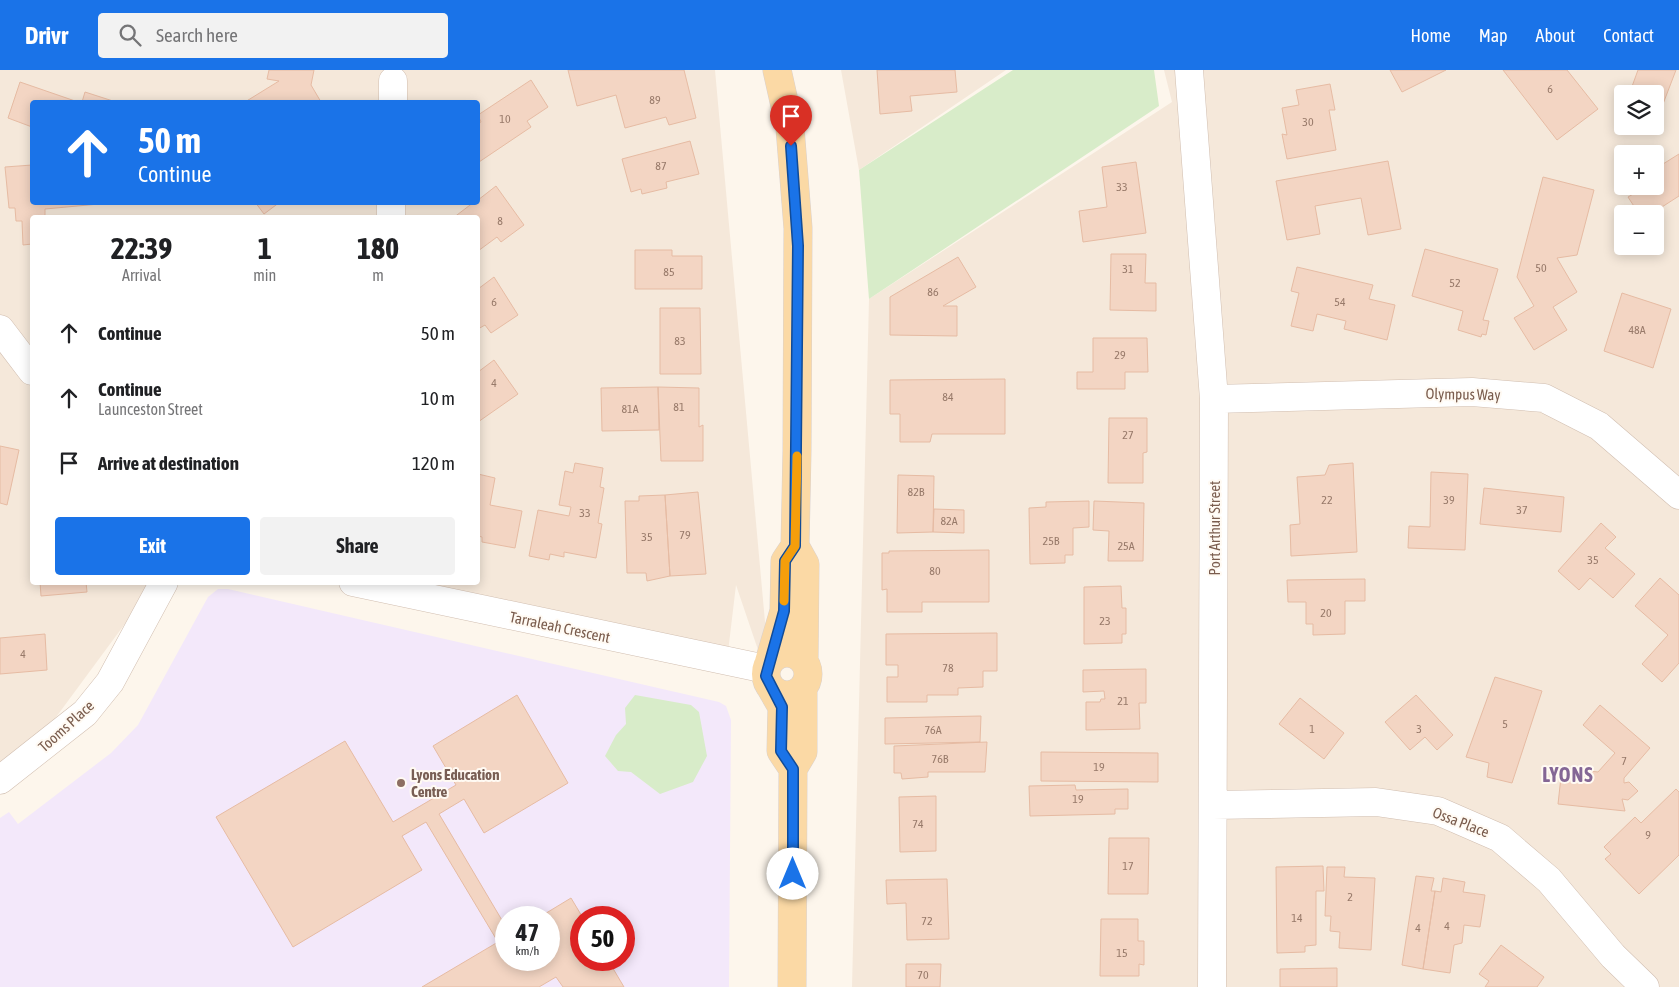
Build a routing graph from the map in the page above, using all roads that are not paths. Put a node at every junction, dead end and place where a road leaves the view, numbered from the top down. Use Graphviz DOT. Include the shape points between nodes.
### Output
graph roads {
  1 [pos="777,70"];
  2 [pos="1189,70"];
  3 [pos="0,330"];
  4 [pos="30,368"];
  5 [pos="1214,399"];
  6 [pos="1679,495"];
  7 [pos="162,585"];
  8 [pos="374,585"];
  9 [pos="388,587"];
  10 [pos="794,611"];
  11 [pos="804,660"];
  12 [pos="769,673"];
  13 [pos="803,689"];
  14 [pos="793,769"];
  15 [pos="0,780"];
  16 [pos="1212,805"];
  17 [pos="792,987"];
  18 [pos="1212,987"];
  19 [pos="1646,987"];
  1 -- 10 [label="main road" via="790,128 798,228 795,546 805,564"];
  2 -- 5 [label="street, Port Arthur Street"];
  3 -- 4 [label="street"];
  5 -- 6 [label="street, Olympus Way" via="1472,392 1544,398 1599,426"];
  5 -- 16 [label="street, Port Arthur Street"];
  7 -- 15 [label="street, Tooms Place" via="110,682 85,713"];
  8 -- 9 [label="street, Tarraleah Crescent"];
  9 -- 12 [label="street, Tarraleah Crescent"];
  10 -- 11 [label="main road"];
  10 -- 12 [label="main road"];
  11 -- 12 [label="main road" via="792,653 779,654"];
  11 -- 13 [label="main road" via="809,677"];
  12 -- 13 [label="main road" via="783,695"];
  12 -- 14 [label="main road" via="782,707 781,751"];
  13 -- 14 [label="main road" via="803,752"];
  14 -- 17 [label="main road"];
  16 -- 18 [label="street, Port Arthur Street"];
  16 -- 19 [label="street, Ossa Place" via="1376,802 1438,811 1500,838 1549,880 1613,956"];
}
